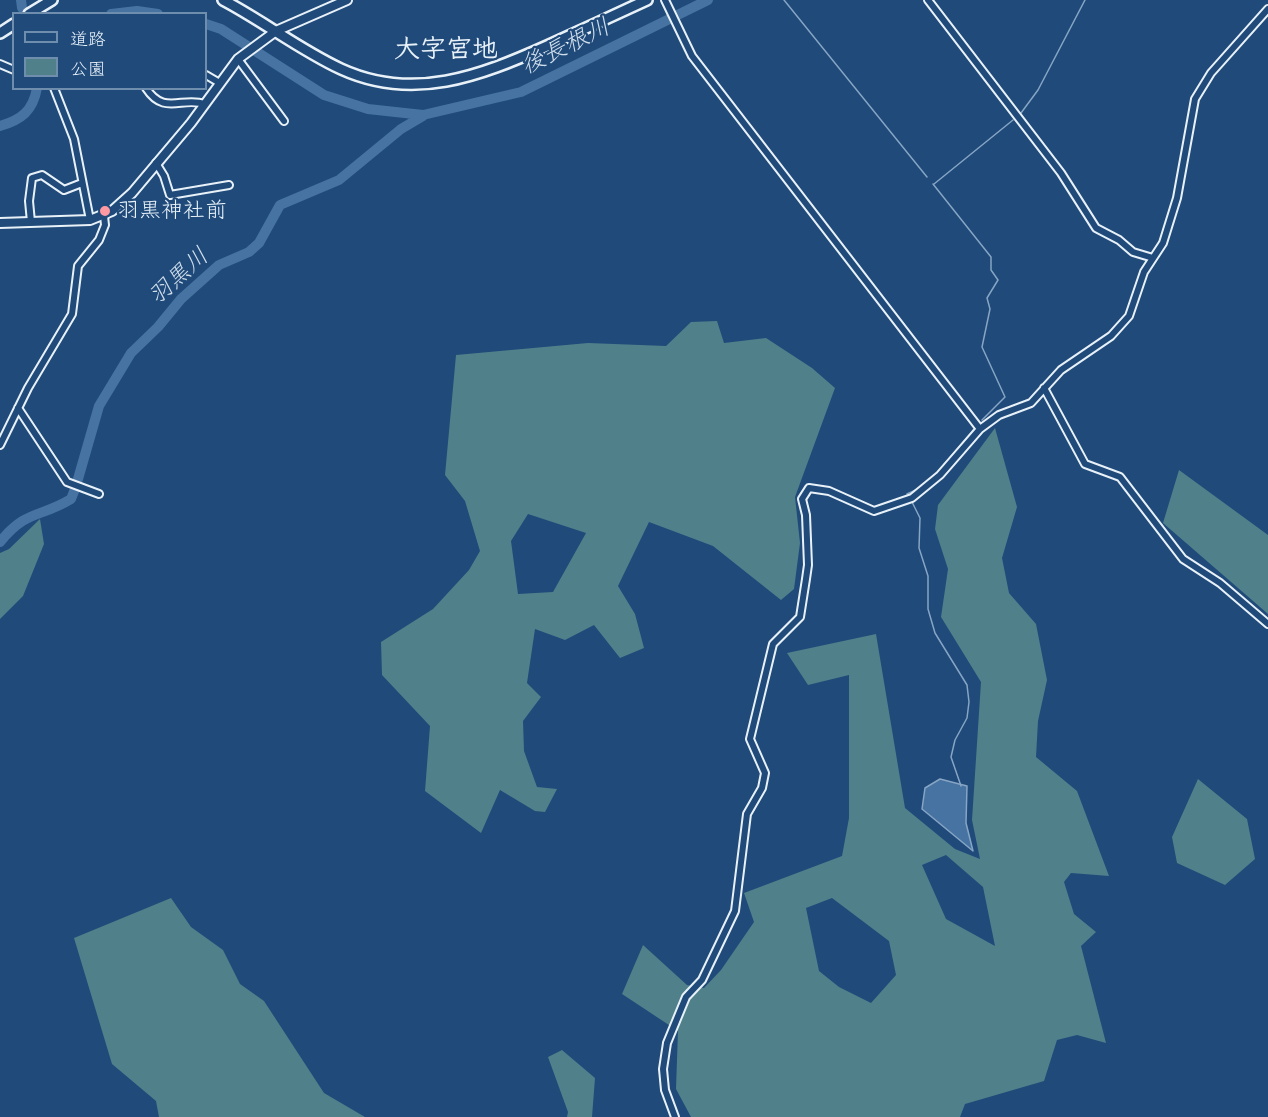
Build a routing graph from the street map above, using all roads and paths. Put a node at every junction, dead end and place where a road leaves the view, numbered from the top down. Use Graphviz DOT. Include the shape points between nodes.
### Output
graph roads {
  1 [pos="52,0"];
  2 [pos="223,0"];
  3 [pos="347,0"];
  4 [pos="647,0"];
  5 [pos="665,0"];
  6 [pos="928,0"];
  7 [pos="1268,9"];
  8 [pos="32,12"];
  9 [pos="276,31"];
  10 [pos="240,57"];
  11 [pos="207,76"];
  12 [pos="218,82"];
  13 [pos="55,90"];
  14 [pos="148,90"];
  15 [pos="205,104"];
  16 [pos="284,121"];
  17 [pos="156,163"];
  18 [pos="82,183"];
  19 [pos="229,185"];
  20 [pos="104,216"];
  21 [pos="90,220"];
  22 [pos="31,222"];
  23 [pos="0,223"];
  24 [pos="1154,258"];
  25 [pos="1044,388"];
  26 [pos="18,408"];
  27 [pos="980,429"];
  28 [pos="0,445"];
  29 [pos="99,494"];
  30 [pos="1268,624"];
  31 [pos="675,1117"];
  1 -- 8 [label="main road"];
  2 -- 9 [label="main road"];
  3 -- 9 [label="street"];
  4 -- 9 [label="main road" via="496,69 430,85 394,85 343,70"];
  5 -- 27 [label="street" via="692,56"];
  6 -- 24 [label="street" via="1061,172 1096,228 1133,252"];
  7 -- 24 [label="street" via="1199,89 1178,198"];
  9 -- 10 [label="street"];
  10 -- 12 [label="street"];
  10 -- 16 [label="street"];
  11 -- 12 [label="street"];
  12 -- 15 [label="street"];
  13 -- 18 [label="street" via="74,139"];
  14 -- 15 [label="street" via="154,98 169,104"];
  15 -- 17 [label="street"];
  17 -- 19 [label="street" via="170,195"];
  17 -- 20 [label="street" via="128,197"];
  18 -- 21 [label="street"];
  18 -- 22 [label="street" via="64,190 42,175 32,178"];
  20 -- 21 [label="street"];
  20 -- 26 [label="street" via="99,240 78,266 72,314"];
  21 -- 22 [label="street"];
  22 -- 23 [label="street"];
  24 -- 25 [label="street" via="1144,272 1129,316 1111,336 1075,359"];
  25 -- 27 [label="street" via="1031,403 999,415"];
  25 -- 30 [label="street" via="1085,464 1120,477 1183,560 1220,583"];
  26 -- 28 [label="street"];
  26 -- 29 [label="street" via="67,482"];
  27 -- 31 [label="street" via="940,475 912,498 874,511 819,489 809,488 802,499 808,565 800,617 772,644 750,739 765,773 762,788 747,814 735,911 702,980 686,997 667,1042 665,1090"];
}
